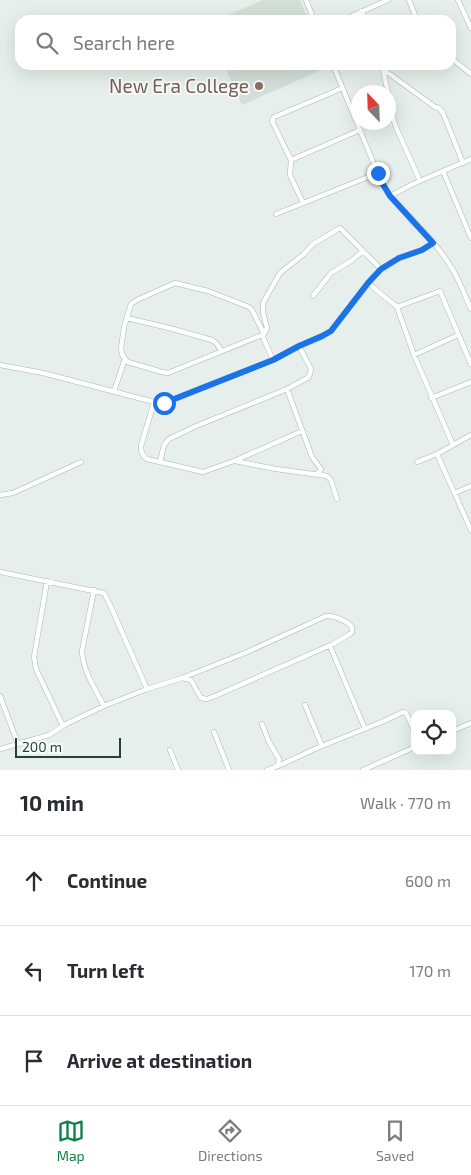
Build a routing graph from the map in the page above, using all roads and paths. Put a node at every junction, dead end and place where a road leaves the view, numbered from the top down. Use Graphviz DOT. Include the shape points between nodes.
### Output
graph roads {
  1 [pos="306,0"];
  2 [pos="388,0"];
  3 [pos="409,0"];
  4 [pos="458,0"];
  5 [pos="381,1"];
  6 [pos="362,12"];
  7 [pos="312,15"];
  8 [pos="355,15"];
  9 [pos="363,15"];
  10 [pos="415,15"];
  11 [pos="471,28"];
  12 [pos="456,62"];
  13 [pos="335,70"];
  14 [pos="383,70"];
  15 [pos="386,70"];
  16 [pos="471,74"];
  17 [pos="342,88"];
  18 [pos="351,109"];
  19 [pos="360,130"];
  20 [pos="471,159"];
  21 [pos="291,160"];
  22 [pos="463,163"];
  23 [pos="443,171"];
  24 [pos="378,173"];
  25 [pos="420,181"];
  26 [pos="390,196"];
  27 [pos="303,204"];
  28 [pos="276,214"];
  29 [pos="471,238"];
  30 [pos="433,243"];
  31 [pos="363,251"];
  32 [pos="381,269"];
  33 [pos="368,283"];
  34 [pos="313,296"];
  35 [pos="397,307"];
  36 [pos="471,309"];
  37 [pos="127,318"];
  38 [pos="263,334"];
  39 [pos="458,335"];
  40 [pos="299,346"];
  41 [pos="222,351"];
  42 [pos="414,355"];
  43 [pos="125,359"];
  44 [pos="273,360"];
  45 [pos="471,364"];
  46 [pos="0,365"];
  47 [pos="471,382"];
  48 [pos="287,389"];
  49 [pos="114,391"];
  50 [pos="432,398"];
  51 [pos="154,402"];
  52 [pos="302,431"];
  53 [pos="471,435"];
  54 [pos="453,446"];
  55 [pos="437,454"];
  56 [pos="234,461"];
  57 [pos="81,462"];
  58 [pos="160,462"];
  59 [pos="417,462"];
  60 [pos="316,474"];
  61 [pos="471,486"];
  62 [pos="455,493"];
  63 [pos="0,496"];
  64 [pos="337,499"];
  65 [pos="471,530"];
  66 [pos="0,572"];
  67 [pos="47,581"];
  68 [pos="94,590"];
  69 [pos="330,646"];
  70 [pos="182,678"];
  71 [pos="147,689"];
  72 [pos="0,696"];
  73 [pos="305,705"];
  74 [pos="104,706"];
  75 [pos="471,723"];
  76 [pos="262,724"];
  77 [pos="411,724"];
  78 [pos="63,726"];
  79 [pos="364,729"];
  80 [pos="456,729"];
  81 [pos="214,732"];
  82 [pos="18,744"];
  83 [pos="322,746"];
  84 [pos="0,749"];
  85 [pos="411,749"];
  86 [pos="170,750"];
  87 [pos="278,759"];
  88 [pos="285,763"];
  89 [pos="278,766"];
  90 [pos="178,770"];
  91 [pos="229,770"];
  92 [pos="268,770"];
  93 [pos="363,770"];
  1 -- 7 [label="street"];
  2 -- 5 [label="street"];
  3 -- 10 [label="street"];
  4 -- 11 [label="street"];
  5 -- 6 [label="street"];
  6 -- 8 [label="street"];
  6 -- 9 [label="street"];
  12 -- 16 [label="street"];
  13 -- 17 [label="street"];
  14 -- 25 [label="street" via="395,125"];
  15 -- 22 [label="street" via="439,108"];
  17 -- 18 [label="street"];
  17 -- 21 [label="street" via="273,118"];
  19 -- 21 [label="street"];
  19 -- 24 [label="street"];
  20 -- 22 [label="street"];
  21 -- 27 [label="street" via="290,175"];
  22 -- 23 [label="street"];
  23 -- 25 [label="street"];
  23 -- 29 [label="street"];
  24 -- 26 [label="street"];
  24 -- 27 [label="street"];
  25 -- 26 [label="street"];
  26 -- 30 [label="street"];
  27 -- 28 [label="street"];
  30 -- 32 [label="street"];
  30 -- 36 [label="street" via="454,271"];
  31 -- 32 [label="street"];
  31 -- 34 [label="street" via="331,273"];
  31 -- 38 [label="street" via="340,228 314,244 280,273 265,298 262,307 267,329"];
  32 -- 33 [label="street"];
  33 -- 35 [label="street"];
  33 -- 40 [label="street" via="331,331"];
  35 -- 39 [label="street" via="440,291"];
  35 -- 42 [label="street"];
  37 -- 38 [label="street" via="134,301 175,284 208,291 246,305 252,310"];
  37 -- 41 [label="street" via="212,340"];
  37 -- 43 [label="street" via="121,349"];
  38 -- 41 [label="street"];
  38 -- 44 [label="street"];
  39 -- 42 [label="street"];
  39 -- 45 [label="street"];
  40 -- 44 [label="street"];
  40 -- 48 [label="street" via="311,372 309,377"];
  41 -- 43 [label="street" via="168,372"];
  42 -- 50 [label="street"];
  43 -- 49 [label="street"];
  44 -- 51 [label="street" via="167,402"];
  46 -- 49 [label="street"];
  47 -- 50 [label="street"];
  48 -- 52 [label="street"];
  48 -- 58 [label="street" via="168,439"];
  49 -- 51 [label="street"];
  50 -- 54 [label="street"];
  51 -- 58 [label="street" via="141,450 147,459"];
  52 -- 56 [label="street"];
  52 -- 60 [label="street" via="312,457 321,469"];
  53 -- 54 [label="street"];
  54 -- 55 [label="street"];
  55 -- 59 [label="street"];
  55 -- 62 [label="street"];
  56 -- 58 [label="street" via="203,472"];
  56 -- 60 [label="street"];
  57 -- 63 [label="street"];
  60 -- 64 [label="street" via="330,478"];
  61 -- 62 [label="street"];
  62 -- 65 [label="street"];
  66 -- 67 [label="street"];
  67 -- 68 [label="street"];
  67 -- 78 [label="street" via="34,657 36,669"];
  68 -- 71 [label="street" via="106,595"];
  68 -- 74 [label="street" via="82,659"];
  69 -- 70 [label="street" via="207,699 200,696 191,680"];
  69 -- 70 [label="street" via="348,636 352,625 328,616"];
  69 -- 79 [label="street"];
  70 -- 71 [label="street"];
  71 -- 74 [label="street"];
  72 -- 82 [label="street"];
  73 -- 83 [label="street"];
  74 -- 78 [label="street"];
  75 -- 80 [label="street"];
  76 -- 87 [label="street"];
  77 -- 79 [label="street" via="405,712"];
  78 -- 82 [label="street" via="50,735"];
  79 -- 83 [label="street"];
  81 -- 91 [label="street"];
  82 -- 84 [label="street"];
  83 -- 88 [label="street"];
  85 -- 93 [label="street"];
  86 -- 90 [label="street"];
  87 -- 88 [label="street"];
  87 -- 89 [label="street"];
  88 -- 89 [label="street"];
  89 -- 92 [label="street"];
}
